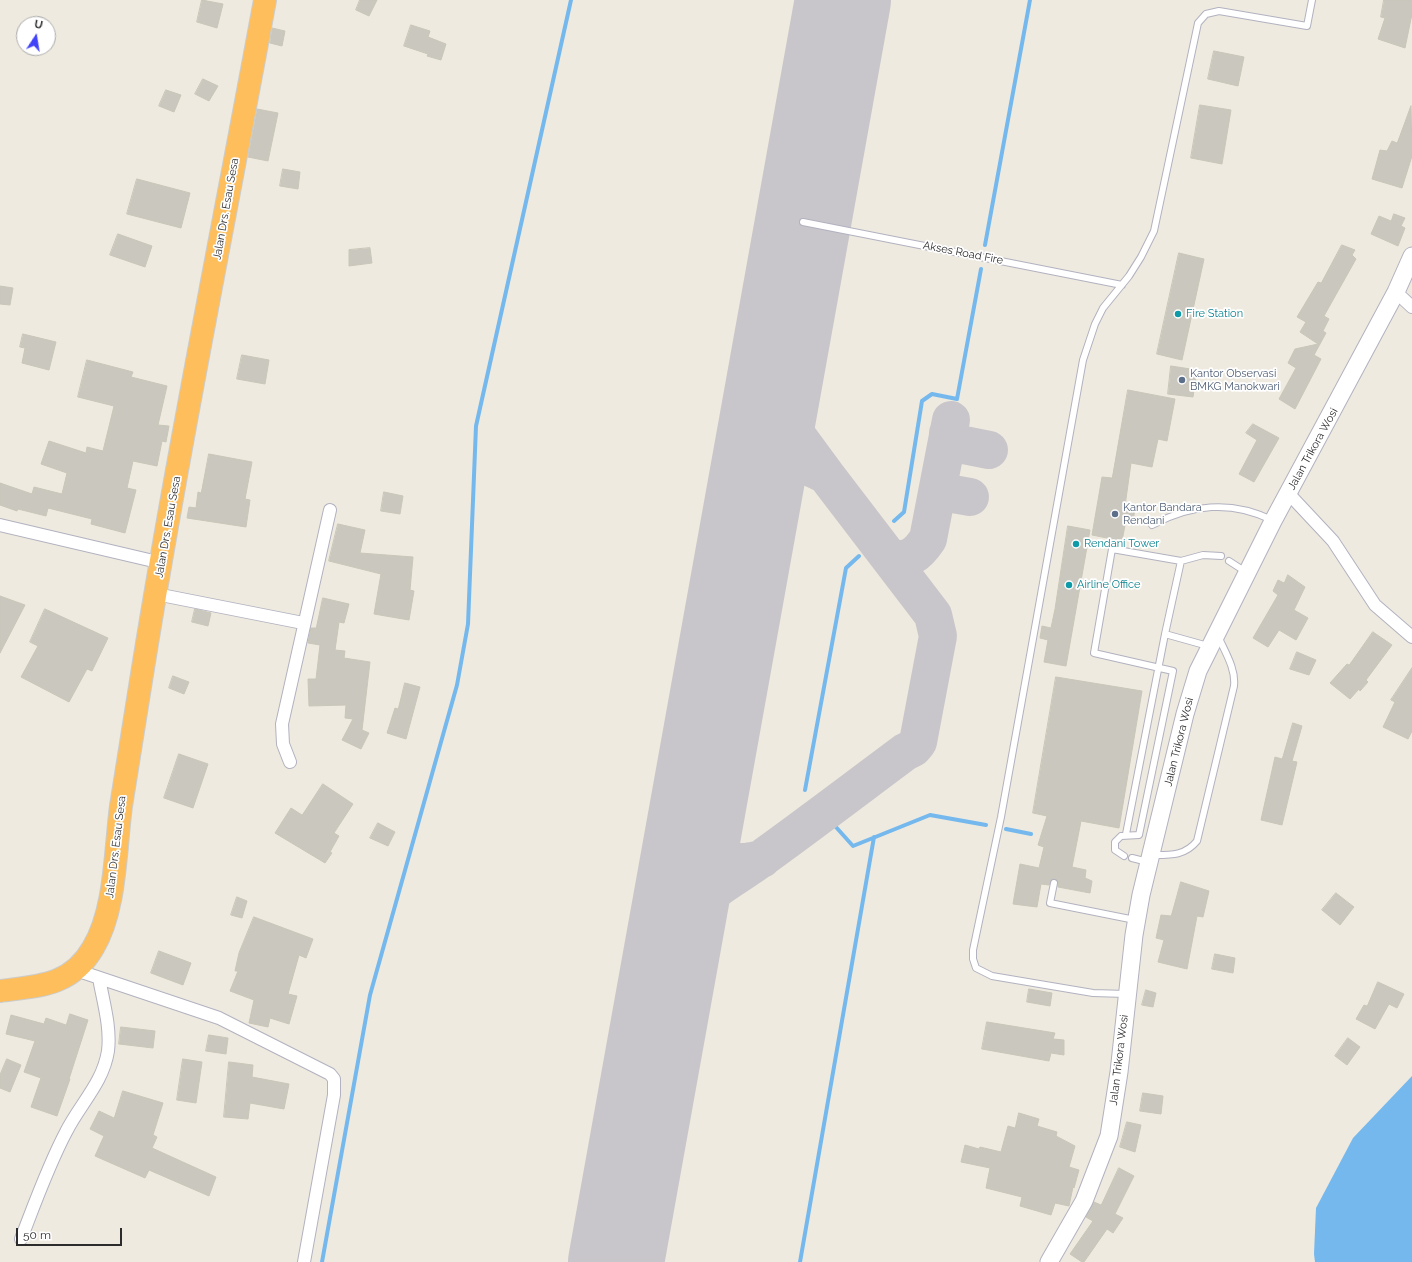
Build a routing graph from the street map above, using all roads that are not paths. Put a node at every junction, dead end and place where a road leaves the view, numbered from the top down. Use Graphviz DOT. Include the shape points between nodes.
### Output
graph roads {
  1 [pos="265,0"];
  2 [pos="1312,0"];
  3 [pos="803,222"];
  4 [pos="1412,256"];
  5 [pos="1122,286"];
  6 [pos="1396,292"];
  7 [pos="1412,307"];
  8 [pos="1289,494"];
  9 [pos="330,510"];
  10 [pos="1274,521"];
  11 [pos="0,525"];
  12 [pos="1152,525"];
  13 [pos="1221,556"];
  14 [pos="1181,561"];
  15 [pos="1229,561"];
  16 [pos="162,563"];
  17 [pos="1247,573"];
  18 [pos="156,594"];
  19 [pos="303,623"];
  20 [pos="1165,634"];
  21 [pos="1412,637"];
  22 [pos="1213,640"];
  23 [pos="1158,667"];
  24 [pos="290,762"];
  25 [pos="1126,834"];
  26 [pos="1124,856"];
  27 [pos="1144,858"];
  28 [pos="1054,883"];
  29 [pos="1137,920"];
  30 [pos="76,970"];
  31 [pos="99,978"];
  32 [pos="0,991"];
  33 [pos="1126,994"];
  34 [pos="21,1239"];
  35 [pos="304,1262"];
  36 [pos="1049,1262"];
  1 -- 16 [label="highway, Jalan Drs. Esau Sesa"];
  2 -- 5 [label="lane" via="1308,26 1219,11 1206,14 1198,23 1154,231"];
  3 -- 5 [label="lane, Akses Road Fire"];
  4 -- 6 [label="street, Jalan Trikora Wosi"];
  5 -- 33 [label="lane" via="1097,318 1083,360 1001,817 973,950 976,968 992,976 1093,993"];
  6 -- 7 [label="street"];
  6 -- 8 [label="street, Jalan Trikora Wosi"];
  8 -- 10 [label="street, Jalan Trikora Wosi"];
  8 -- 21 [label="street" via="1333,541 1375,604"];
  9 -- 19 [label="street"];
  10 -- 12 [label="lane" via="1250,511 1213,507 1182,511"];
  10 -- 17 [label="street, Jalan Trikora Wosi"];
  11 -- 16 [label="street"];
  13 -- 14 [label="lane" via="1203,554"];
  14 -- 20 [label="lane"];
  14 -- 23 [label="lane" via="1112,549 1094,652"];
  15 -- 17 [label="lane"];
  16 -- 18 [label="highway, Jalan Drs. Esau Sesa"];
  17 -- 22 [label="street, Jalan Trikora Wosi"];
  18 -- 19 [label="street"];
  18 -- 30 [label="highway, Jalan Drs. Esau Sesa" via="121,806 108,910 93,948"];
  19 -- 24 [label="street" via="282,724 283,744"];
  20 -- 22 [label="lane"];
  20 -- 23 [label="lane"];
  22 -- 27 [label="street, Jalan Trikora Wosi" via="1192,689"];
  22 -- 27 [label="lane" via="1235,678 1197,842 1191,849 1175,855"];
  23 -- 25 [label="lane"];
  23 -- 25 [label="lane" via="1173,671 1139,835"];
  25 -- 26 [label="lane" via="1118,838 1114,846 1117,853"];
  27 -- 29 [label="street, Jalan Trikora Wosi"];
  28 -- 29 [label="lane" via="1050,903"];
  29 -- 33 [label="street, Jalan Trikora Wosi"];
  30 -- 31 [label="street"];
  30 -- 32 [label="highway, Jalan Drs. Esau Sesa" via="51,983"];
  31 -- 34 [label="street" via="107,1024 106,1059 98,1081 66,1132"];
  31 -- 35 [label="street" via="204,1012 232,1024 330,1074 334,1079 334,1096"];
  33 -- 36 [label="street, Jalan Trikora Wosi" via="1119,1072 1109,1136 1084,1201"];
}
